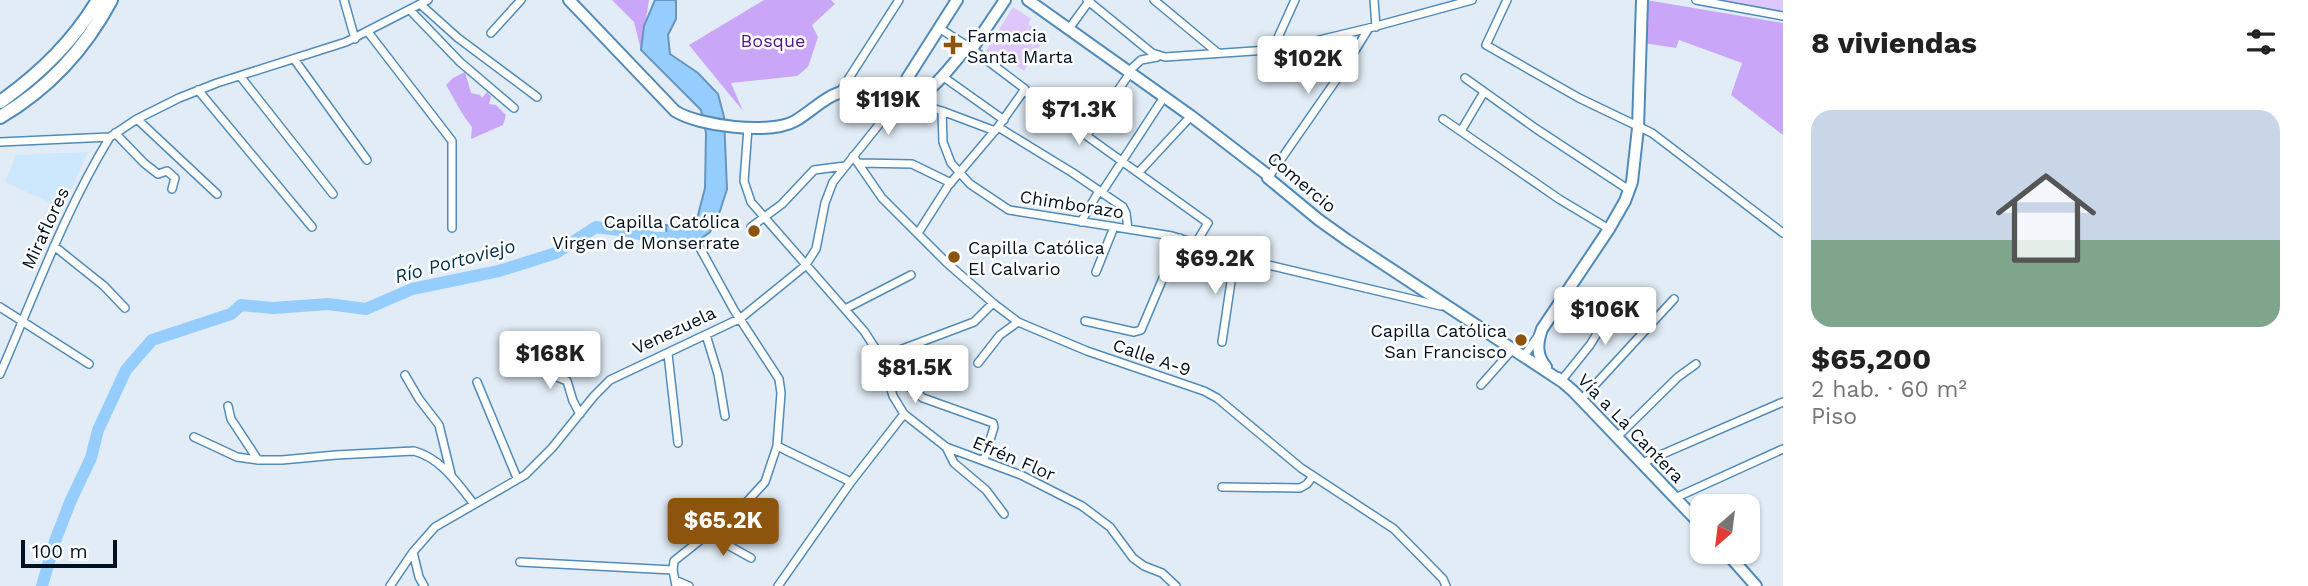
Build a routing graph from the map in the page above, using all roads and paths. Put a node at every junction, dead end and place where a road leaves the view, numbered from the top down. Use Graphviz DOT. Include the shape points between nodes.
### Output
graph roads {
  1 [pos="98,0"];
  2 [pos="111,0"];
  3 [pos="344,0"];
  4 [pos="521,0"];
  5 [pos="569,0"];
  6 [pos="899,0"];
  7 [pos="957,0"];
  8 [pos="1005,0"];
  9 [pos="1028,0"];
  10 [pos="1089,0"];
  11 [pos="1154,0"];
  12 [pos="1295,0"];
  13 [pos="1374,0"];
  14 [pos="1472,0"];
  15 [pos="1507,0"];
  16 [pos="1643,0"];
  17 [pos="1696,0"];
  18 [pos="424,2"];
  19 [pos="410,10"];
  20 [pos="1783,16"];
  21 [pos="939,28"];
  22 [pos="1372,28"];
  23 [pos="1068,30"];
  24 [pos="368,32"];
  25 [pos="491,33"];
  26 [pos="355,39"];
  27 [pos="1205,42"];
  28 [pos="970,48"];
  29 [pos="1145,48"];
  30 [pos="1275,50"];
  31 [pos="1206,54"];
  32 [pos="1219,54"];
  33 [pos="1165,57"];
  34 [pos="294,59"];
  35 [pos="1129,73"];
  36 [pos="240,76"];
  37 [pos="942,76"];
  38 [pos="1465,78"];
  39 [pos="198,90"];
  40 [pos="1025,90"];
  41 [pos="840,92"];
  42 [pos="1484,92"];
  43 [pos="537,97"];
  44 [pos="1164,97"];
  45 [pos="3,99"];
  46 [pos="899,99"];
  47 [pos="514,108"];
  48 [pos="942,111"];
  49 [pos="1191,116"];
  50 [pos="0,117"];
  51 [pos="137,119"];
  52 [pos="1443,119"];
  53 [pos="1004,120"];
  54 [pos="745,127"];
  55 [pos="1639,128"];
  56 [pos="997,129"];
  57 [pos="1461,131"];
  58 [pos="112,135"];
  59 [pos="1087,135"];
  60 [pos="0,142"];
  61 [pos="853,156"];
  62 [pos="367,160"];
  63 [pos="1123,160"];
  64 [pos="863,163"];
  65 [pos="845,166"];
  66 [pos="1139,172"];
  67 [pos="960,173"];
  68 [pos="1268,177"];
  69 [pos="950,184"];
  70 [pos="970,184"];
  71 [pos="172,189"];
  72 [pos="1629,190"];
  73 [pos="1100,191"];
  74 [pos="217,194"];
  75 [pos="333,194"];
  76 [pos="764,219"];
  77 [pos="1081,222"];
  78 [pos="312,227"];
  79 [pos="751,227"];
  80 [pos="1114,227"];
  81 [pos="452,228"];
  82 [pos="1128,229"];
  83 [pos="1609,229"];
  84 [pos="918,233"];
  85 [pos="1783,233"];
  86 [pos="1181,238"];
  87 [pos="1196,243"];
  88 [pos="54,246"];
  89 [pos="701,248"];
  90 [pos="1235,255"];
  91 [pos="805,266"];
  92 [pos="1096,272"];
  93 [pos="911,275"];
  94 [pos="1417,286"];
  95 [pos="1622,293"];
  96 [pos="1408,298"];
  97 [pos="1674,299"];
  98 [pos="993,303"];
  99 [pos="0,307"];
  100 [pos="125,307"];
  101 [pos="845,309"];
  102 [pos="1457,314"];
  103 [pos="741,318"];
  104 [pos="22,320"];
  105 [pos="1086,321"];
  106 [pos="1018,322"];
  107 [pos="1542,329"];
  108 [pos="706,335"];
  109 [pos="1222,342"];
  110 [pos="1513,349"];
  111 [pos="668,354"];
  112 [pos="551,355"];
  113 [pos="1524,356"];
  114 [pos="881,357"];
  115 [pos="978,363"];
  116 [pos="89,364"];
  117 [pos="1696,365"];
  118 [pos="0,374"];
  119 [pos="405,375"];
  120 [pos="1561,381"];
  121 [pos="477,382"];
  122 [pos="1481,385"];
  123 [pos="1581,400"];
  124 [pos="1783,402"];
  125 [pos="228,406"];
  126 [pos="580,414"];
  127 [pos="904,414"];
  128 [pos="725,416"];
  129 [pos="194,437"];
  130 [pos="1617,437"];
  131 [pos="678,443"];
  132 [pos="777,446"];
  133 [pos="947,447"];
  134 [pos="1783,449"];
  135 [pos="258,460"];
  136 [pos="984,460"];
  137 [pos="1642,463"];
  138 [pos="451,474"];
  139 [pos="1313,476"];
  140 [pos="517,478"];
  141 [pos="851,482"];
  142 [pos="1222,487"];
  143 [pos="1675,498"];
  144 [pos="474,504"];
  145 [pos="1004,514"];
  146 [pos="1690,514"];
  147 [pos="708,534"];
  148 [pos="414,552"];
  149 [pos="751,558"];
  150 [pos="520,562"];
  151 [pos="1737,564"];
  152 [pos="673,570"];
  153 [pos="675,583"];
  154 [pos="390,586"];
  155 [pos="424,586"];
  156 [pos="689,586"];
  157 [pos="778,586"];
  158 [pos="1176,586"];
  159 [pos="1446,586"];
  160 [pos="1756,586"];
  1 -- 45 [label="main road" via="60,52"];
  2 -- 50 [label="main road" via="67,63"];
  3 -- 26 [label="street"];
  4 -- 25 [label="street"];
  5 -- 54 [label="street" via="675,111 695,120"];
  6 -- 41 [label="street"];
  7 -- 21 [label="street, Venezuela"];
  8 -- 28 [label="street"];
  9 -- 23 [label="street, Comercio"];
  10 -- 23 [label="street"];
  10 -- 29 [label="street"];
  11 -- 27 [label="street"];
  12 -- 30 [label="street"];
  13 -- 22 [label="street"];
  14 -- 22 [label="street"];
  15 -- 55 [label="street" via="1486,46"];
  16 -- 55 [label="street"];
  17 -- 20 [label="street"];
  18 -- 19 [label="street"];
  18 -- 43 [label="street" via="458,38"];
  19 -- 24 [label="street"];
  19 -- 47 [label="street" via="445,49"];
  21 -- 28 [label="street"];
  21 -- 46 [label="street, Venezuela"];
  22 -- 30 [label="street"];
  22 -- 68 [label="street"];
  23 -- 35 [label="street, Comercio"];
  24 -- 26 [label="street"];
  24 -- 81 [label="street" via="452,141"];
  26 -- 34 [label="street"];
  27 -- 31 [label="street"];
  27 -- 32 [label="street"];
  28 -- 37 [label="street"];
  28 -- 40 [label="street"];
  29 -- 33 [label="street"];
  29 -- 35 [label="street"];
  30 -- 32 [label="street"];
  31 -- 32 [label="street"];
  31 -- 33 [label="street"];
  33 -- 35 [label="street" via="1140,60"];
  34 -- 36 [label="street"];
  34 -- 62 [label="street"];
  35 -- 44 [label="street, Comercio"];
  35 -- 59 [label="street"];
  36 -- 39 [label="street"];
  36 -- 75 [label="street"];
  37 -- 46 [label="street" via="920,96"];
  37 -- 53 [label="street"];
  38 -- 42 [label="street"];
  39 -- 51 [label="street"];
  39 -- 78 [label="street"];
  40 -- 53 [label="street"];
  40 -- 59 [label="street"];
  41 -- 46 [label="street"];
  41 -- 54 [label="street" via="783,127"];
  42 -- 57 [label="street"];
  42 -- 72 [label="street"];
  44 -- 49 [label="street, Comercio"];
  44 -- 63 [label="street"];
  46 -- 48 [label="street"];
  46 -- 61 [label="street, Venezuela"];
  48 -- 56 [label="street"];
  48 -- 67 [label="street, Chimborazo" via="945,149"];
  49 -- 66 [label="street"];
  49 -- 68 [label="street, Comercio"];
  51 -- 58 [label="street"];
  51 -- 74 [label="street"];
  52 -- 57 [label="street"];
  53 -- 56 [label="street"];
  54 -- 76 [label="street, Efrén Flor" via="745,189"];
  55 -- 72 [label="street"];
  55 -- 85 [label="street" via="1652,133"];
  56 -- 67 [label="street"];
  56 -- 73 [label="street"];
  57 -- 83 [label="street"];
  58 -- 60 [label="street"];
  58 -- 71 [label="street" via="158,174 166,171 175,178"];
  58 -- 88 [label="street, Miraflores"];
  59 -- 63 [label="street"];
  61 -- 64 [label="street, Calle A-9"];
  61 -- 65 [label="street, Venezuela"];
  63 -- 66 [label="street"];
  63 -- 73 [label="street"];
  64 -- 69 [label="street" via="912,164"];
  64 -- 84 [label="street, Calle A-9" via="882,198"];
  65 -- 76 [label="street" via="814,170"];
  65 -- 91 [label="street, Venezuela" via="829,190 816,249"];
  66 -- 87 [label="street" via="1208,223"];
  67 -- 69 [label="street"];
  67 -- 70 [label="street, Chimborazo"];
  68 -- 94 [label="street, Comercio" via="1319,220"];
  69 -- 70 [label="street"];
  69 -- 84 [label="street"];
  70 -- 77 [label="street, Chimborazo" via="1009,209"];
  72 -- 83 [label="street"];
  73 -- 77 [label="street"];
  73 -- 82 [label="street" via="1124,209"];
  76 -- 79 [label="street"];
  76 -- 91 [label="street, Efrén Flor"];
  77 -- 80 [label="street, Chimborazo"];
  80 -- 82 [label="street, Chimborazo"];
  80 -- 92 [label="street"];
  82 -- 86 [label="street, Chimborazo"];
  83 -- 107 [label="street"];
  84 -- 98 [label="street, Calle A-9"];
  86 -- 87 [label="street, Chimborazo"];
  86 -- 105 [label="street" via="1141,330"];
  87 -- 90 [label="street, Chimborazo"];
  88 -- 100 [label="street"];
  88 -- 104 [label="street, Miraflores"];
  89 -- 103 [label="street"];
  90 -- 96 [label="street, Chimborazo"];
  90 -- 109 [label="street"];
  91 -- 101 [label="street, Efrén Flor"];
  91 -- 103 [label="street, Venezuela"];
  93 -- 101 [label="street"];
  94 -- 96 [label="street"];
  94 -- 102 [label="street, Comercio"];
  95 -- 120 [label="street"];
  96 -- 102 [label="street, Chimborazo"];
  97 -- 123 [label="street"];
  98 -- 106 [label="street, Calle A-9"];
  98 -- 114 [label="street" via="974,321"];
  99 -- 104 [label="street"];
  101 -- 114 [label="street, Efrén Flor"];
  102 -- 110 [label="street, Comercio"];
  103 -- 108 [label="street, Venezuela"];
  103 -- 132 [label="street" via="779,379"];
  104 -- 116 [label="street"];
  104 -- 118 [label="street, Miraflores"];
  106 -- 115 [label="street" via="1000,335"];
  106 -- 139 [label="street, Calle A-9" via="1210,394"];
  107 -- 113 [label="street"];
  107 -- 120 [label="street, Vía a La Cantera" via="1540,358"];
  108 -- 111 [label="street, Venezuela"];
  108 -- 128 [label="street"];
  110 -- 113 [label="street, Comercio"];
  110 -- 122 [label="street"];
  111 -- 126 [label="street, Venezuela" via="610,380"];
  111 -- 131 [label="street"];
  112 -- 126 [label="street" via="557,377 567,382"];
  113 -- 120 [label="street, Comercio"];
  114 -- 127 [label="street, Efrén Flor"];
  114 -- 136 [label="street" via="923,398 993,423"];
  117 -- 130 [label="street"];
  119 -- 138 [label="street" via="439,425"];
  120 -- 123 [label="street, Vía a La Cantera"];
  121 -- 140 [label="street"];
  123 -- 130 [label="street, Vía a La Cantera"];
  124 -- 137 [label="street"];
  125 -- 135 [label="street" via="231,419"];
  126 -- 140 [label="street, Venezuela" via="552,448"];
  127 -- 133 [label="street, Efrén Flor"];
  127 -- 141 [label="street"];
  129 -- 135 [label="street" via="237,457"];
  130 -- 137 [label="street, Vía a La Cantera"];
  132 -- 141 [label="street"];
  132 -- 147 [label="street" via="765,482"];
  133 -- 136 [label="street, Efrén Flor"];
  133 -- 145 [label="street" via="954,463 986,490"];
  134 -- 143 [label="street"];
  135 -- 138 [label="street" via="414,451"];
  136 -- 158 [label="street, Efrén Flor" via="1082,506 1110,527 1133,558"];
  137 -- 143 [label="street, Vía a La Cantera"];
  138 -- 144 [label="street"];
  139 -- 142 [label="street" via="1300,488"];
  139 -- 159 [label="street, Calle A-9" via="1394,529"];
  140 -- 144 [label="street, Venezuela"];
  141 -- 157 [label="street"];
  143 -- 146 [label="street, Vía a La Cantera"];
  144 -- 148 [label="street, Venezuela" via="435,527"];
  147 -- 149 [label="street"];
  147 -- 152 [label="street" via="674,561"];
  148 -- 154 [label="street, Venezuela"];
  148 -- 155 [label="street"];
  150 -- 152 [label="street"];
  151 -- 160 [label="street"];
  152 -- 153 [label="street"];
  153 -- 156 [label="street"];
}
